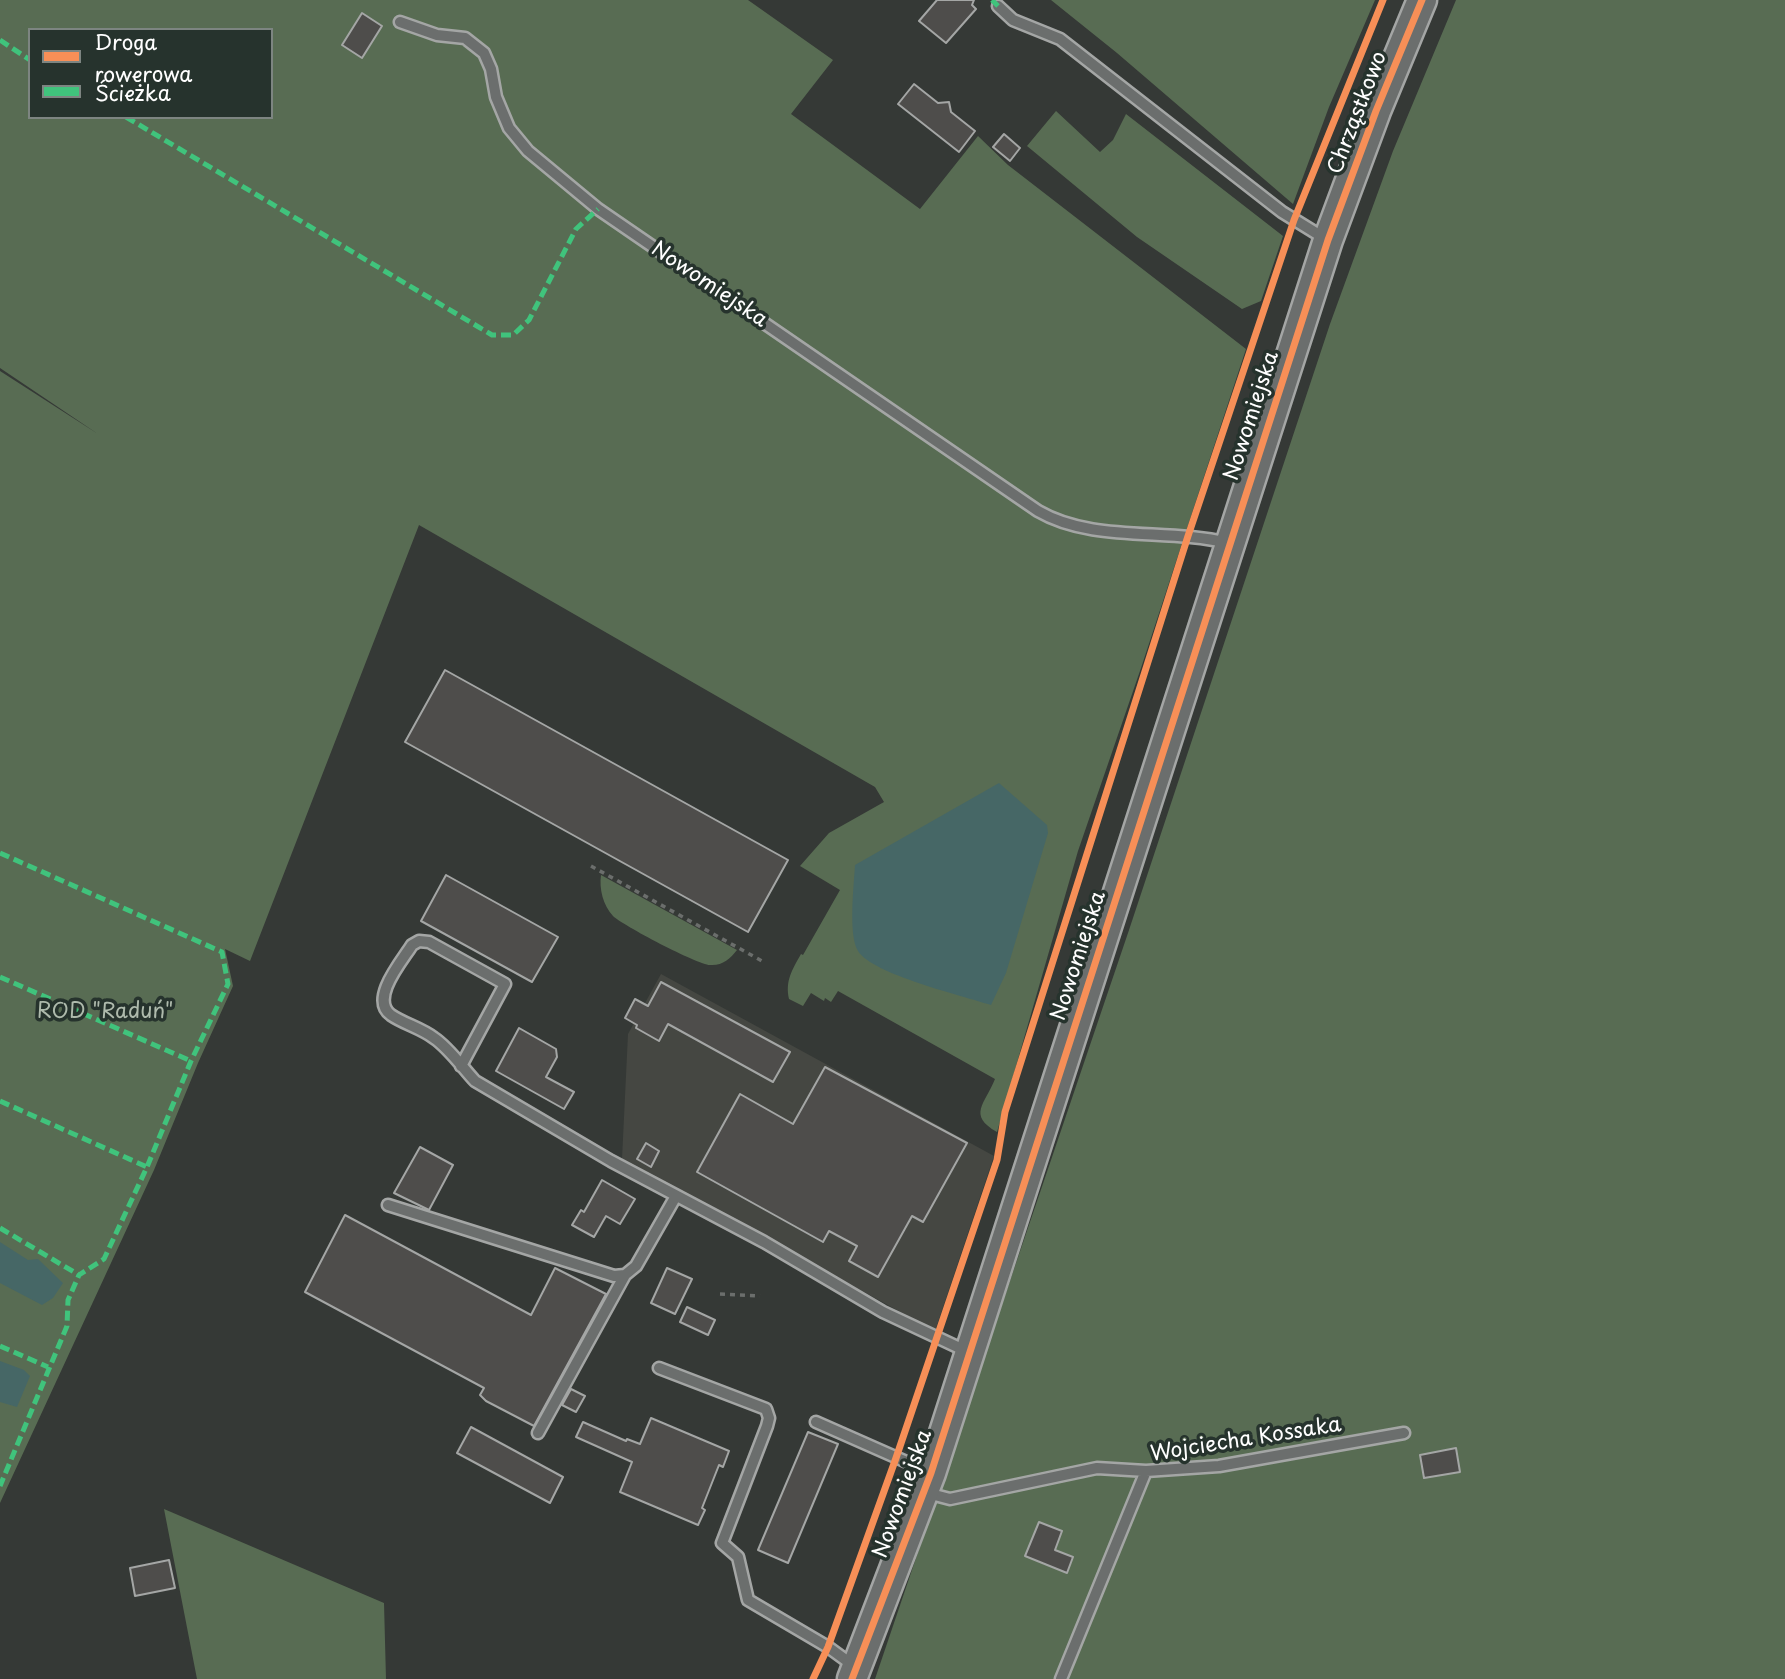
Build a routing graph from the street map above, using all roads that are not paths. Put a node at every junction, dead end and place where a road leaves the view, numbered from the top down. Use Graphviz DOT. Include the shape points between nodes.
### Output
graph roads {
  1 [pos="1422,0"];
  2 [pos="999,6"];
  3 [pos="400,22"];
  4 [pos="1328,240"];
  5 [pos="1229,544"];
  6 [pos="461,1066"];
  7 [pos="676,1195"];
  8 [pos="388,1205"];
  9 [pos="625,1275"];
  10 [pos="970,1353"];
  11 [pos="659,1368"];
  12 [pos="816,1422"];
  13 [pos="538,1433"];
  14 [pos="1404,1433"];
  15 [pos="1146,1471"];
  16 [pos="927,1482"];
  17 [pos="855,1674"];
  18 [pos="1061,1679"];
  1 -- 4 [label="street, Chrząstkowo"];
  2 -- 4 [label="lane" via="1013,20 1060,39 1294,220"];
  3 -- 5 [label="lane, Nowomiejska" via="437,35 465,38 484,53 509,128 528,151 598,209 1038,512 1068,526 1095,531 1188,536"];
  4 -- 5 [label="street, Nowomiejska"];
  5 -- 10 [label="street, Nowomiejska"];
  6 -- 6 [label="lane" via="435,1038 388,1013 383,1000 384,988 419,941 429,942 505,984"];
  6 -- 7 [label="lane" via="475,1081"];
  7 -- 9 [label="lane" via="635,1266"];
  7 -- 10 [label="lane" via="884,1312"];
  8 -- 9 [label="lane" via="614,1276"];
  9 -- 13 [label="lane"];
  10 -- 16 [label="street, Nowomiejska"];
  11 -- 17 [label="lane" via="766,1409 769,1418 722,1543 738,1557 748,1600 828,1647"];
  12 -- 16 [label="lane" via="896,1458"];
  14 -- 15 [label="lane, Wojciecha Kossaka" via="1219,1466"];
  15 -- 16 [label="lane" via="1097,1468 950,1499"];
  15 -- 18 [label="lane, Wojciecha Kossaka"];
  16 -- 17 [label="street, Nowomiejska"];
}
